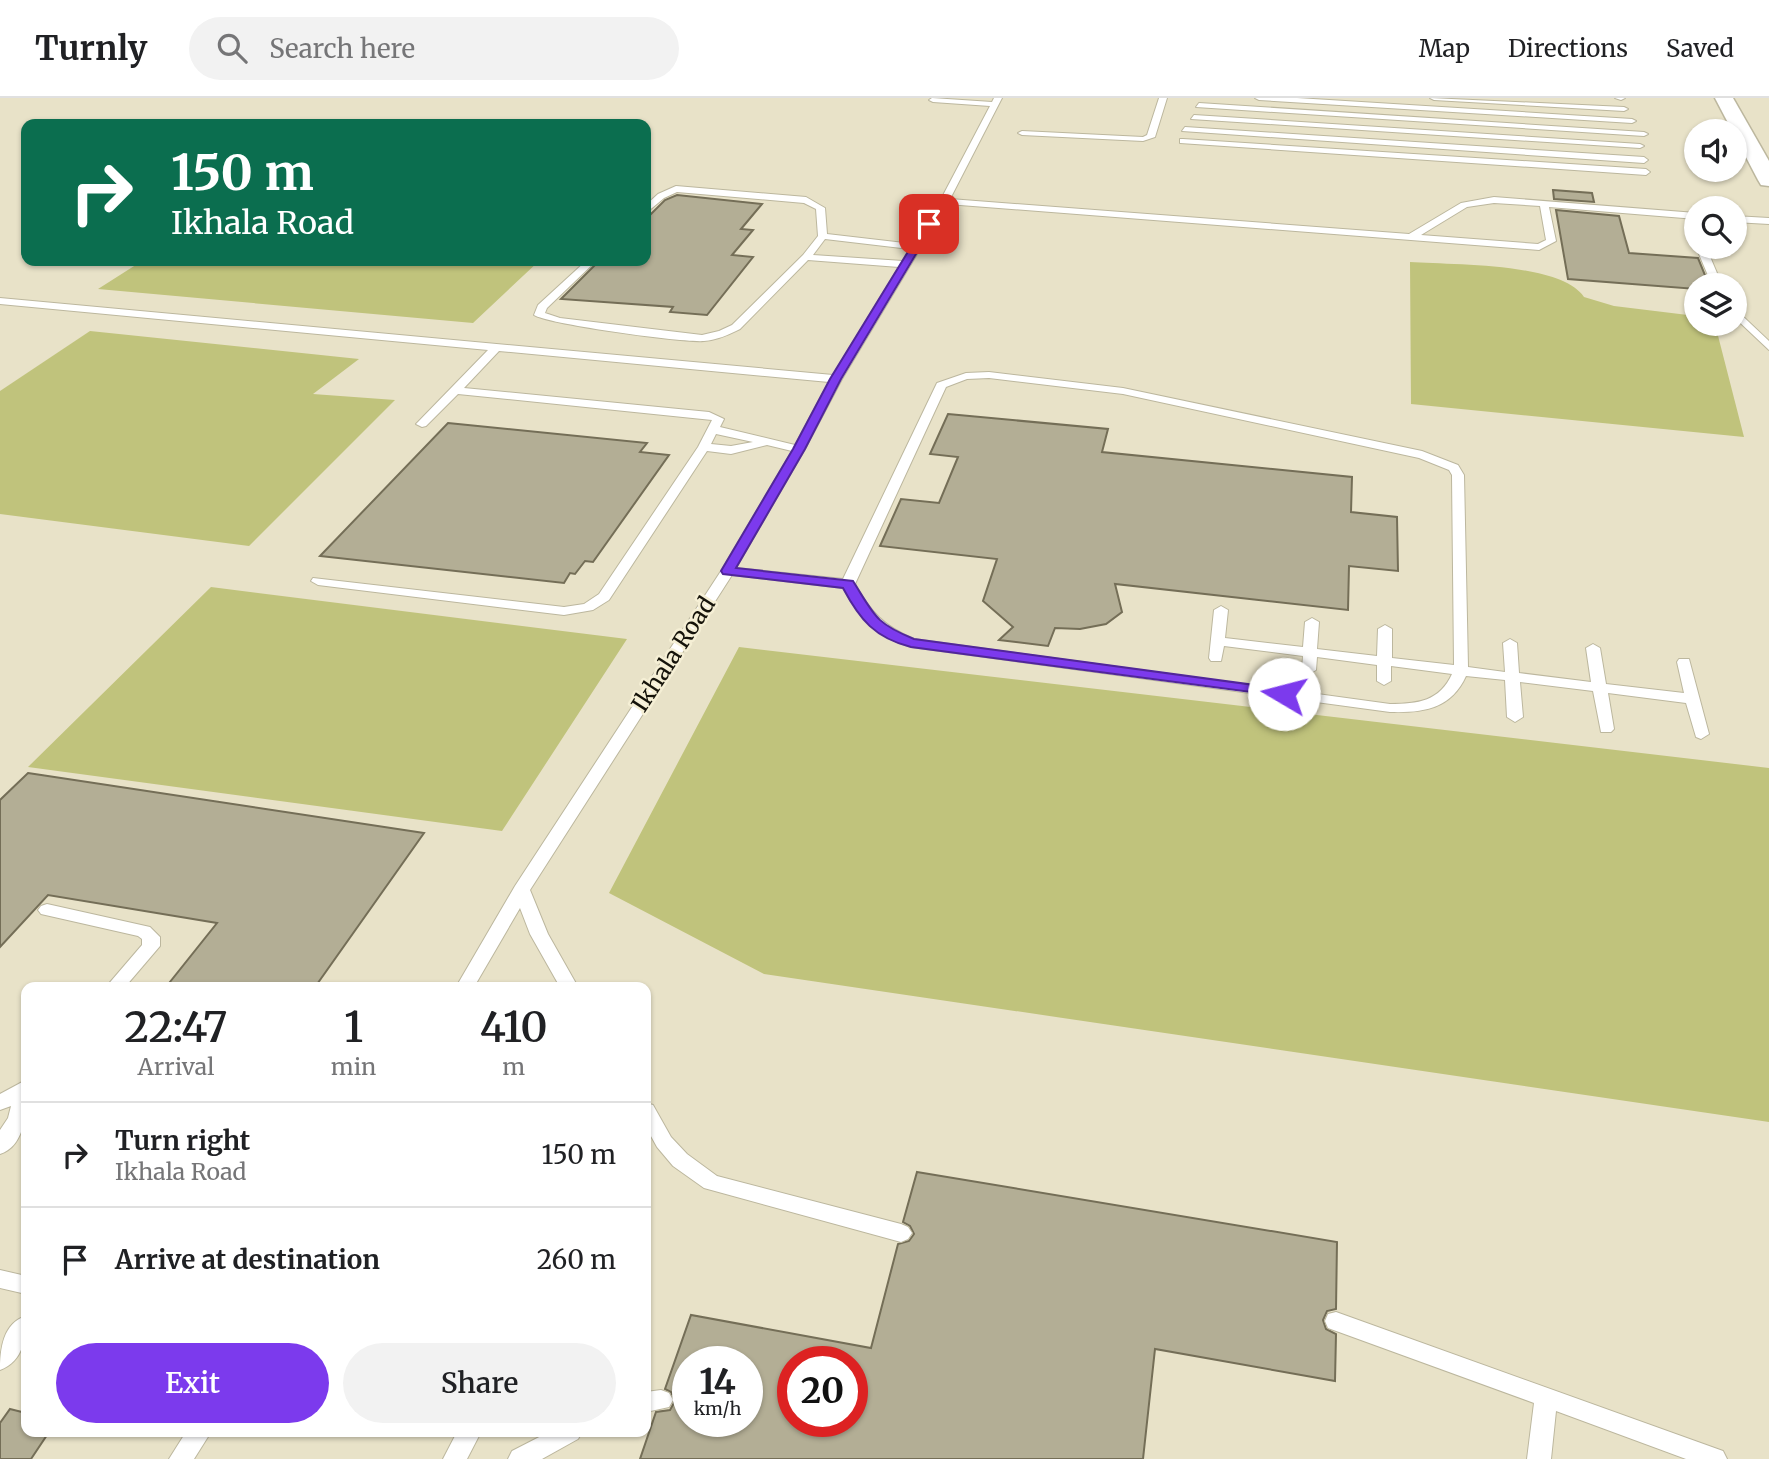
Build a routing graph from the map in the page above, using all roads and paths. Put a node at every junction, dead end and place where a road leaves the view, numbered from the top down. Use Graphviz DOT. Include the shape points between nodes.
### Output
graph roads {
  1 [pos="1163,98"];
  2 [pos="1259,98"];
  3 [pos="1434,98"];
  4 [pos="1724,98"];
  5 [pos="933,100"];
  6 [pos="996,101"];
  7 [pos="1406,103"];
  8 [pos="1199,105"];
  9 [pos="1624,109"];
  10 [pos="1194,117"];
  11 [pos="1405,119"];
  12 [pos="1632,121"];
  13 [pos="1185,128"];
  14 [pos="1406,131"];
  15 [pos="1021,134"];
  16 [pos="1644,134"];
  17 [pos="1183,141"];
  18 [pos="1405,144"];
  19 [pos="1640,146"];
  20 [pos="1405,156"];
  21 [pos="1644,160"];
  22 [pos="1646,172"];
  23 [pos="1769,180"];
  24 [pos="944,201"];
  25 [pos="651,205"];
  26 [pos="1545,205"];
  27 [pos="1684,218"];
  28 [pos="1747,220"];
  29 [pos="1769,221"];
  30 [pos="823,236"];
  31 [pos="1409,238"];
  32 [pos="915,247"];
  33 [pos="806,257"];
  34 [pos="905,264"];
  35 [pos="587,266"];
  36 [pos="0,301"];
  37 [pos="1747,324"];
  38 [pos="1769,347"];
  39 [pos="496,348"];
  40 [pos="836,379"];
  41 [pos="455,390"];
  42 [pos="422,424"];
  43 [pos="714,430"];
  44 [pos="763,443"];
  45 [pos="704,447"];
  46 [pos="799,449"];
  47 [pos="728,571"];
  48 [pos="318,581"];
  49 [pos="848,584"];
  50 [pos="1221,610"];
  51 [pos="1311,622"];
  52 [pos="1385,629"];
  53 [pos="1219,641"];
  54 [pos="1510,643"];
  55 [pos="1593,648"];
  56 [pos="1311,654"];
  57 [pos="1216,658"];
  58 [pos="1684,662"];
  59 [pos="1384,663"];
  60 [pos="1309,670"];
  61 [pos="1461,670"];
  62 [pos="1513,679"];
  63 [pos="1384,681"];
  64 [pos="1600,689"];
  65 [pos="1693,699"];
  66 [pos="1515,717"];
  67 [pos="1606,729"];
  68 [pos="1701,734"];
  69 [pos="520,890"];
  70 [pos="47,910"];
  71 [pos="119,982"];
  72 [pos="468,982"];
  73 [pos="566,982"];
  74 [pos="21,1091"];
  75 [pos="0,1103"];
  76 [pos="21,1107"];
  77 [pos="651,1119"];
  78 [pos="0,1146"];
  79 [pos="901,1233"];
  80 [pos="0,1279"];
  81 [pos="21,1283"];
  82 [pos="1336,1321"];
  83 [pos="21,1332"];
  84 [pos="0,1360"];
  85 [pos="1546,1398"];
  86 [pos="196,1437"];
  87 [pos="466,1437"];
  88 [pos="561,1437"];
  89 [pos="181,1459"];
  90 [pos="455,1459"];
  91 [pos="520,1459"];
  92 [pos="1539,1459"];
  93 [pos="1715,1459"];
  1 -- 15 [label="lane" via="1151,137"];
  2 -- 7 [label="lane"];
  3 -- 9 [label="lane"];
  4 -- 23 [label="street"];
  5 -- 6 [label="lane"];
  6 -- 24 [label="lane, Ikhala Road"];
  7 -- 11 [label="lane"];
  7 -- 12 [label="lane"];
  8 -- 11 [label="lane"];
  10 -- 14 [label="lane"];
  11 -- 14 [label="lane"];
  11 -- 16 [label="lane"];
  13 -- 18 [label="lane"];
  14 -- 18 [label="lane"];
  14 -- 19 [label="lane"];
  17 -- 20 [label="lane"];
  18 -- 20 [label="lane"];
  18 -- 21 [label="lane"];
  20 -- 22 [label="lane"];
  24 -- 31 [label="lane"];
  24 -- 32 [label="lane, Ikhala Road"];
  25 -- 30 [label="lane" via="676,189 796,198 820,208"];
  26 -- 27 [label="lane"];
  26 -- 31 [label="lane" via="1473,202"];
  26 -- 31 [label="lane" via="1551,241 1539,247"];
  28 -- 29 [label="lane"];
  30 -- 32 [label="lane"];
  30 -- 33 [label="lane"];
  32 -- 34 [label="lane, Ikhala Road"];
  33 -- 34 [label="lane"];
  33 -- 35 [label="lane" via="736,327 702,338 539,315"];
  34 -- 40 [label="lane, Ikhala Road"];
  36 -- 39 [label="lane"];
  37 -- 38 [label="lane"];
  39 -- 40 [label="lane"];
  39 -- 41 [label="lane"];
  40 -- 46 [label="lane, Ikhala Road"];
  41 -- 42 [label="lane"];
  41 -- 43 [label="lane" via="709,415 718,419"];
  43 -- 44 [label="lane" via="740,433"];
  43 -- 45 [label="lane"];
  44 -- 45 [label="lane" via="731,450"];
  44 -- 46 [label="lane"];
  45 -- 48 [label="lane" via="604,597 587,607 564,611"];
  46 -- 47 [label="lane, Ikhala Road"];
  47 -- 49 [label="lane"];
  47 -- 69 [label="lane, Ikhala Road"];
  49 -- 61 [label="lane" via="880,630 925,645 1390,708 1431,706 1454,689"];
  49 -- 61 [label="lane" via="942,385 966,376 989,375 1123,391 1422,456 1454,468 1458,475"];
  50 -- 53 [label="lane"];
  51 -- 56 [label="lane"];
  52 -- 59 [label="lane"];
  53 -- 56 [label="lane"];
  53 -- 57 [label="lane"];
  54 -- 62 [label="lane"];
  55 -- 64 [label="lane"];
  56 -- 59 [label="lane"];
  56 -- 60 [label="lane"];
  58 -- 65 [label="lane"];
  59 -- 61 [label="lane"];
  59 -- 63 [label="lane"];
  61 -- 62 [label="lane"];
  62 -- 64 [label="lane"];
  62 -- 66 [label="lane"];
  64 -- 65 [label="lane"];
  64 -- 67 [label="lane"];
  65 -- 68 [label="lane"];
  69 -- 72 [label="lane, Ikhala Road"];
  69 -- 73 [label="lane" via="538,934"];
  70 -- 71 [label="lane" via="145,931 151,946"];
  74 -- 75 [label="lane"];
  76 -- 78 [label="lane" via="18,1120"];
  77 -- 79 [label="lane" via="680,1160 711,1182"];
  80 -- 81 [label="lane"];
  82 -- 85 [label="lane"];
  83 -- 84 [label="lane"];
  85 -- 92 [label="lane"];
  85 -- 93 [label="lane"];
  86 -- 89 [label="lane"];
  87 -- 90 [label="lane"];
  88 -- 91 [label="lane"];
}
